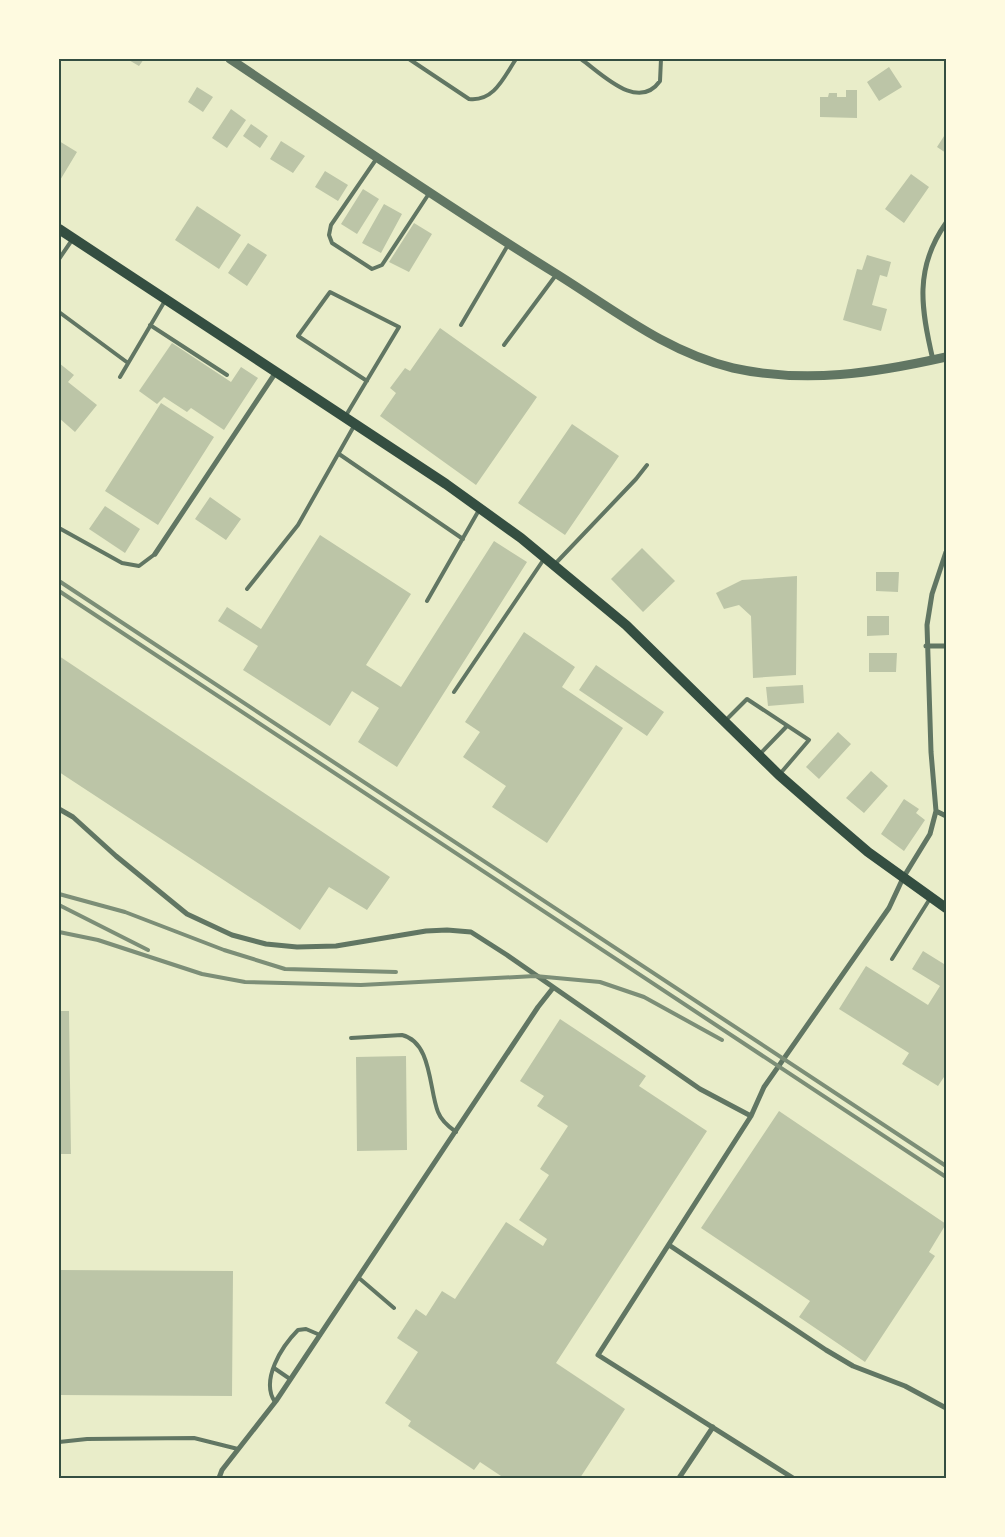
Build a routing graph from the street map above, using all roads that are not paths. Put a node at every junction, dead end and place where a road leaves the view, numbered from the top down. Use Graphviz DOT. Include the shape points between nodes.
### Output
graph roads {
  1 [pos="230,59"];
  2 [pos="409,59"];
  3 [pos="516,59"];
  4 [pos="581,59"];
  5 [pos="661,59"];
  6 [pos="377,157"];
  7 [pos="430,192"];
  8 [pos="946,223"];
  9 [pos="59,229"];
  10 [pos="73,238"];
  11 [pos="508,245"];
  12 [pos="59,259"];
  13 [pos="557,274"];
  14 [pos="166,299"];
  15 [pos="59,312"];
  16 [pos="461,325"];
  17 [pos="150,326"];
  18 [pos="504,345"];
  19 [pos="946,357"];
  20 [pos="933,360"];
  21 [pos="128,363"];
  22 [pos="276,372"];
  23 [pos="227,375"];
  24 [pos="120,377"];
  25 [pos="367,382"];
  26 [pos="345,417"];
  27 [pos="356,424"];
  28 [pos="339,454"];
  29 [pos="647,465"];
  30 [pos="480,508"];
  31 [pos="59,528"];
  32 [pos="463,539"];
  33 [pos="946,552"];
  34 [pos="155,554"];
  35 [pos="544,557"];
  36 [pos="554,565"];
  37 [pos="248,589"];
  38 [pos="427,601"];
  39 [pos="926,646"];
  40 [pos="946,646"];
  41 [pos="454,692"];
  42 [pos="724,721"];
  43 [pos="787,726"];
  44 [pos="759,755"];
  45 [pos="779,775"];
  46 [pos="59,809"];
  47 [pos="936,811"];
  48 [pos="946,816"];
  49 [pos="903,878"];
  50 [pos="931,898"];
  51 [pos="946,908"];
  52 [pos="892,959"];
  53 [pos="553,988"];
  54 [pos="351,1038"];
  55 [pos="751,1116"];
  56 [pos="456,1132"];
  57 [pos="669,1246"];
  58 [pos="359,1278"];
  59 [pos="394,1308"];
  60 [pos="320,1336"];
  61 [pos="274,1368"];
  62 [pos="290,1379"];
  63 [pos="274,1402"];
  64 [pos="946,1408"];
  65 [pos="712,1428"];
  66 [pos="59,1442"];
  67 [pos="238,1449"];
  68 [pos="219,1478"];
  69 [pos="679,1478"];
  70 [pos="793,1478"];
  1 -- 6 [label="street"];
  2 -- 3 [label="lane" via="469,99 478,100 493,92"];
  4 -- 5 [label="lane" via="624,90 638,94 647,93 660,81"];
  6 -- 7 [label="street"];
  6 -- 7 [label="lane" via="331,226 329,235 332,243 372,269 382,265"];
  7 -- 11 [label="street"];
  8 -- 20 [label="street" via="928,257 922,290 925,326"];
  9 -- 10 [label="main road"];
  10 -- 12 [label="lane"];
  10 -- 14 [label="main road"];
  11 -- 13 [label="street"];
  11 -- 16 [label="lane"];
  13 -- 18 [label="lane"];
  13 -- 20 [label="street" via="663,342 732,368 782,376 842,376"];
  14 -- 17 [label="lane"];
  14 -- 22 [label="main road"];
  15 -- 21 [label="lane"];
  17 -- 21 [label="lane"];
  17 -- 23 [label="lane"];
  19 -- 20 [label="street"];
  21 -- 24 [label="lane"];
  22 -- 26 [label="main road"];
  22 -- 34 [label="street"];
  25 -- 25 [label="lane" via="399,327 330,292 298,336"];
  25 -- 26 [label="lane"];
  26 -- 27 [label="main road"];
  27 -- 28 [label="lane"];
  27 -- 30 [label="main road"];
  28 -- 32 [label="lane"];
  28 -- 37 [label="lane" via="298,525"];
  29 -- 36 [label="lane"];
  30 -- 32 [label="lane"];
  30 -- 35 [label="main road"];
  31 -- 34 [label="lane" via="122,563 140,566"];
  32 -- 38 [label="lane"];
  33 -- 39 [label="street" via="932,594"];
  35 -- 36 [label="main road"];
  35 -- 41 [label="lane"];
  36 -- 42 [label="main road" via="626,624"];
  39 -- 40 [label="street"];
  39 -- 47 [label="street"];
  42 -- 43 [label="lane" via="747,700"];
  42 -- 44 [label="main road"];
  43 -- 44 [label="lane"];
  43 -- 45 [label="lane" via="809,740"];
  44 -- 45 [label="main road"];
  45 -- 49 [label="main road"];
  46 -- 53 [label="street" via="73,817 187,914 232,935 297,948 336,946 426,931 471,932"];
  47 -- 48 [label="street"];
  47 -- 49 [label="street" via="930,834"];
  49 -- 50 [label="main road"];
  49 -- 55 [label="street" via="889,908 764,1087"];
  50 -- 51 [label="main road"];
  50 -- 52 [label="lane"];
  53 -- 55 [label="street" via="700,1090"];
  53 -- 56 [label="street"];
  54 -- 56 [label="lane" via="402,1035 410,1038 430,1071 438,1112"];
  55 -- 57 [label="street"];
  56 -- 58 [label="street"];
  57 -- 64 [label="street" via="853,1366 905,1386"];
  57 -- 65 [label="street" via="598,1355"];
  58 -- 59 [label="lane"];
  58 -- 60 [label="street"];
  60 -- 61 [label="lane" via="306,1329 298,1330 285,1344"];
  60 -- 62 [label="street"];
  61 -- 62 [label="lane"];
  61 -- 63 [label="lane" via="269,1390"];
  62 -- 63 [label="street"];
  63 -- 67 [label="street"];
  65 -- 69 [label="street"];
  65 -- 70 [label="street"];
  66 -- 67 [label="lane" via="194,1438"];
  67 -- 68 [label="street"];
}
